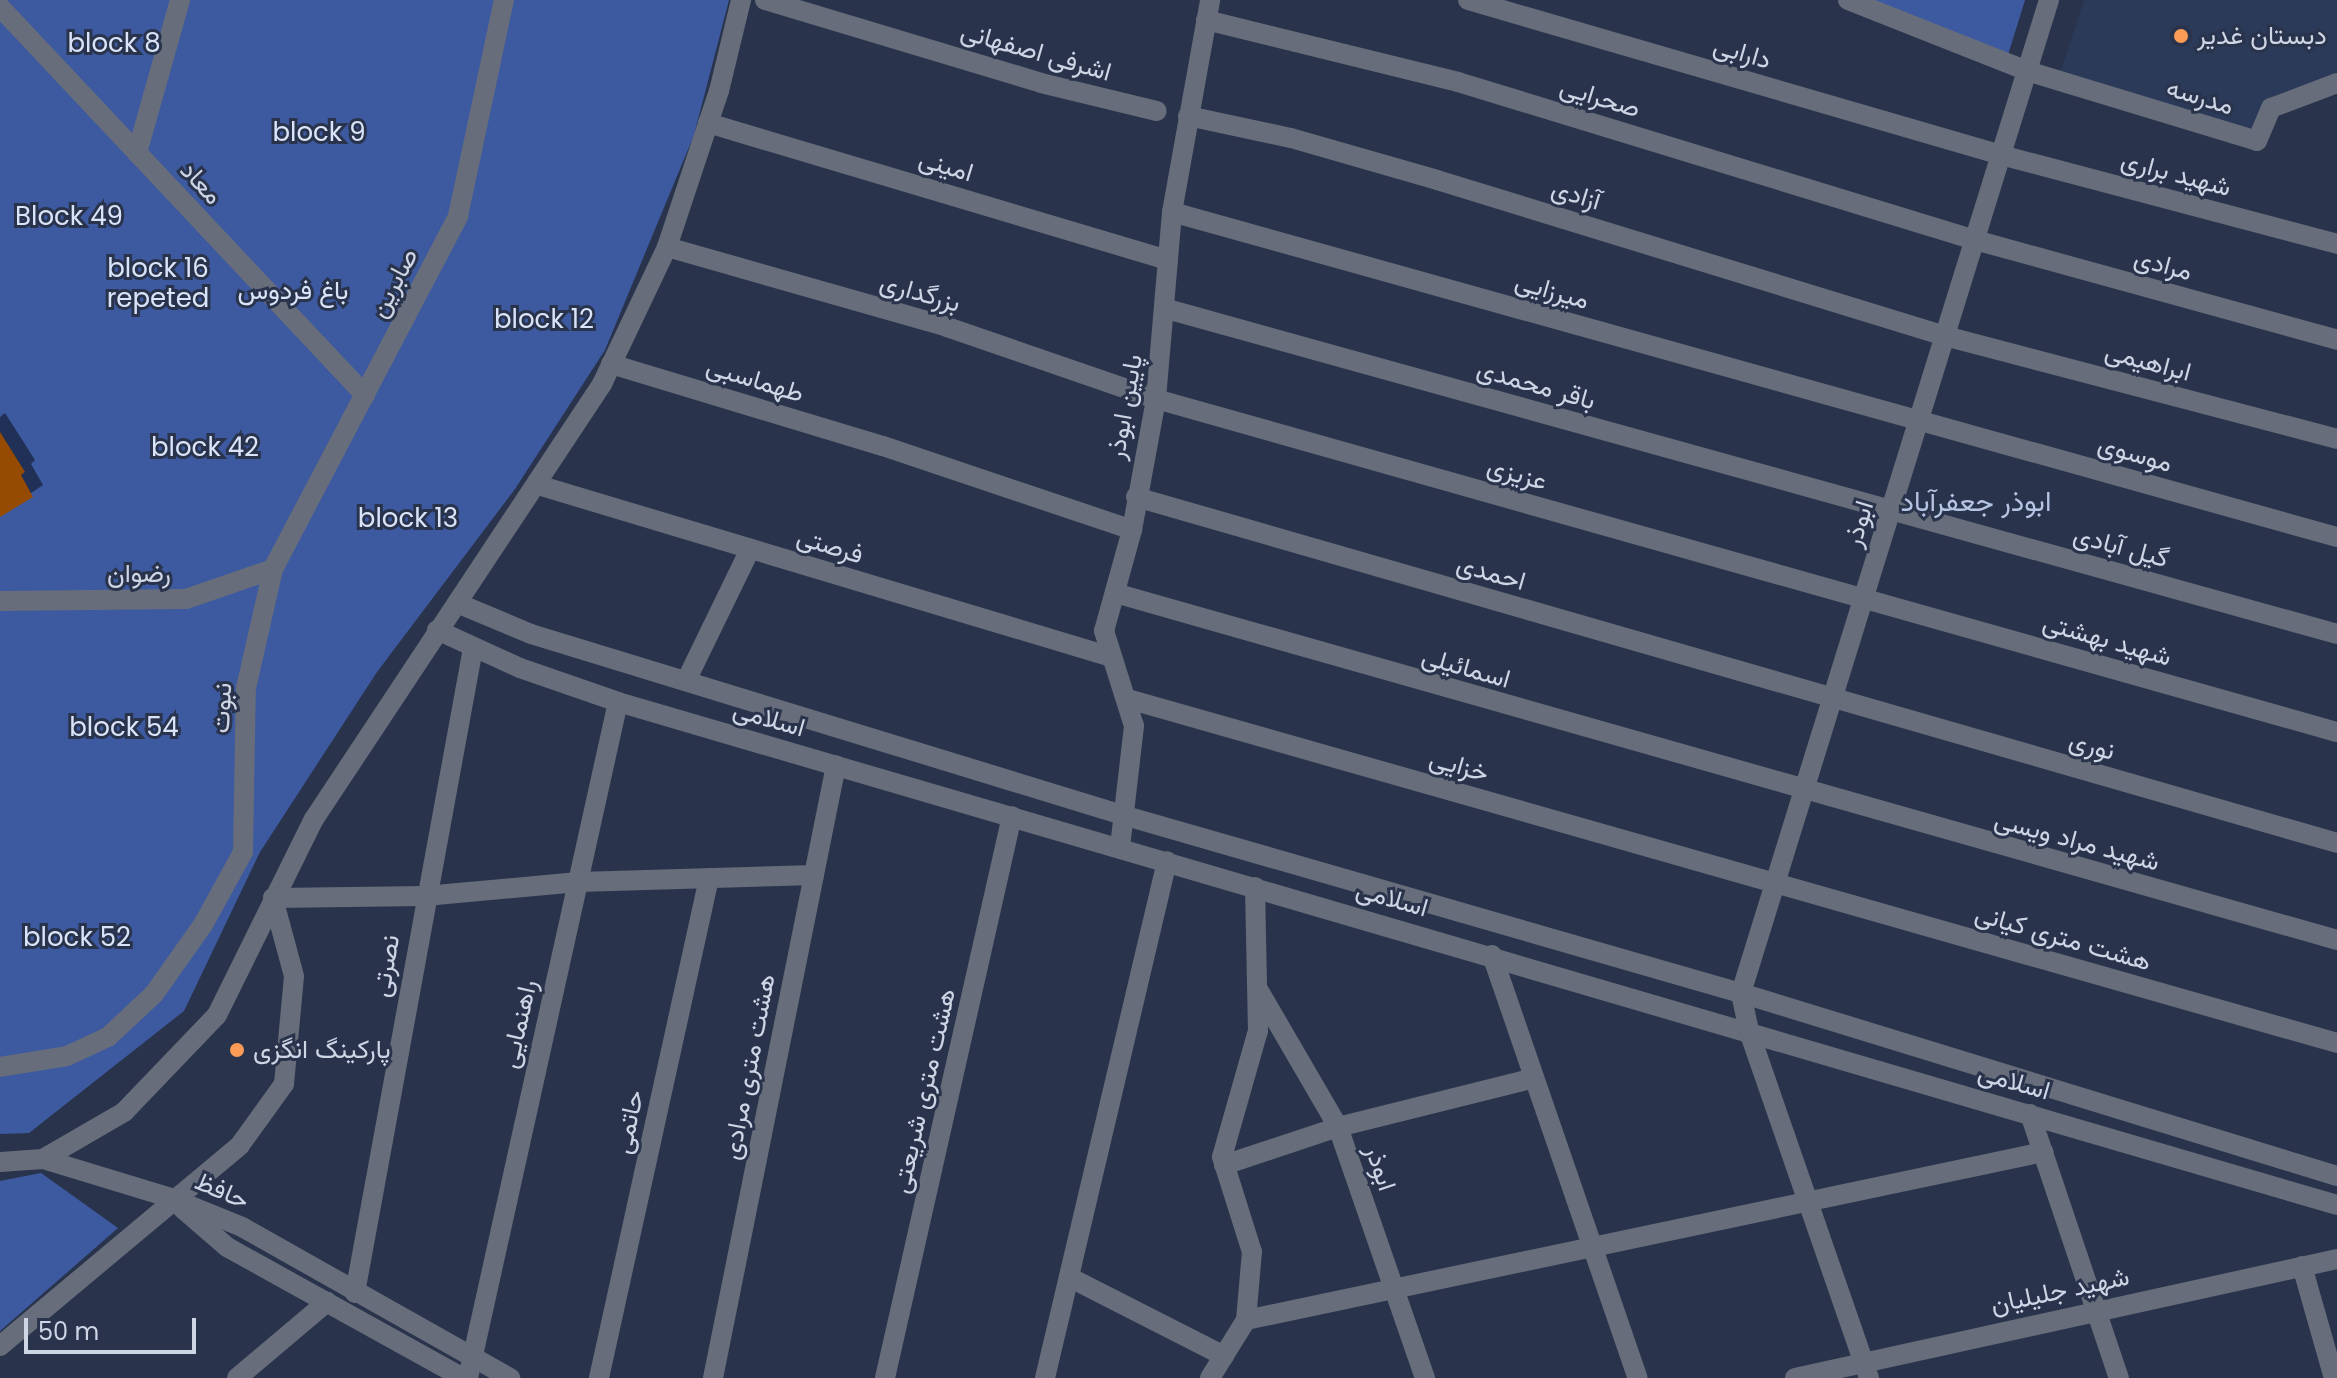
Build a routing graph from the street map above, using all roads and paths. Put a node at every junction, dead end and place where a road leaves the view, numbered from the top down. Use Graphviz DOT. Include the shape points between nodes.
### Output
graph roads {
  1 [pos="180,0"];
  2 [pos="504,0"];
  3 [pos="741,0"];
  4 [pos="765,0"];
  5 [pos="1468,0"];
  6 [pos="1848,0"];
  7 [pos="2049,0"];
  8 [pos="0,7"];
  9 [pos="1208,10"];
  10 [pos="2027,71"];
  11 [pos="2337,83"];
  12 [pos="1157,111"];
  13 [pos="1188,116"];
  14 [pos="708,123"];
  15 [pos="137,153"];
  16 [pos="2001,155"];
  17 [pos="1172,212"];
  18 [pos="1975,240"];
  19 [pos="2337,244"];
  20 [pos="667,247"];
  21 [pos="1168,260"];
  22 [pos="1167,309"];
  23 [pos="1945,336"];
  24 [pos="2337,340"];
  25 [pos="611,364"];
  26 [pos="365,395"];
  27 [pos="1156,399"];
  28 [pos="1919,421"];
  29 [pos="2337,439"];
  30 [pos="538,485"];
  31 [pos="1136,497"];
  32 [pos="1891,511"];
  33 [pos="1132,530"];
  34 [pos="2337,537"];
  35 [pos="750,549"];
  36 [pos="273,569"];
  37 [pos="1115,593"];
  38 [pos="1863,599"];
  39 [pos="0,601"];
  40 [pos="457,603"];
  41 [pos="437,630"];
  42 [pos="2337,634"];
  43 [pos="473,648"];
  44 [pos="1108,656"];
  45 [pos="686,681"];
  46 [pos="1128,699"];
  47 [pos="1833,699"];
  48 [pos="618,702"];
  49 [pos="2337,732"];
  50 [pos="836,765"];
  51 [pos="1804,792"];
  52 [pos="1012,816"];
  53 [pos="1126,816"];
  54 [pos="2337,843"];
  55 [pos="1120,847"];
  56 [pos="1167,861"];
  57 [pos="814,875"];
  58 [pos="709,878"];
  59 [pos="578,882"];
  60 [pos="1775,884"];
  61 [pos="1255,887"];
  62 [pos="425,896"];
  63 [pos="273,898"];
  64 [pos="2337,940"];
  65 [pos="1492,955"];
  66 [pos="1257,987"];
  67 [pos="1741,993"];
  68 [pos="1749,1031"];
  69 [pos="2337,1043"];
  70 [pos="0,1067"];
  71 [pos="1534,1078"];
  72 [pos="2030,1114"];
  73 [pos="1338,1127"];
  74 [pos="2043,1152"];
  75 [pos="43,1159"];
  76 [pos="0,1162"];
  77 [pos="1224,1165"];
  78 [pos="2337,1176"];
  79 [pos="171,1198"];
  80 [pos="1807,1200"];
  81 [pos="2337,1205"];
  82 [pos="1593,1249"];
  83 [pos="2337,1259"];
  84 [pos="2302,1266"];
  85 [pos="1069,1277"];
  86 [pos="1394,1289"];
  87 [pos="355,1293"];
  88 [pos="327,1302"];
  89 [pos="2096,1310"];
  90 [pos="1246,1320"];
  91 [pos="0,1346"];
  92 [pos="1224,1356"];
  93 [pos="471,1357"];
  94 [pos="1866,1370"];
  95 [pos="456,1376"];
  96 [pos="237,1378"];
  97 [pos="510,1378"];
  98 [pos="599,1378"];
  99 [pos="713,1378"];
  100 [pos="885,1378"];
  101 [pos="1045,1378"];
  102 [pos="1210,1378"];
  103 [pos="1425,1378"];
  104 [pos="1638,1378"];
  105 [pos="1795,1378"];
  106 [pos="2119,1378"];
  107 [pos="2334,1378"];
  1 -- 15 [label="street"];
  2 -- 26 [label="street, صابرین" via="458,216"];
  3 -- 14 [label="street"];
  4 -- 12 [label="street, اشرفی اصفهانی" via="1041,83"];
  5 -- 16 [label="street, دارابی"];
  6 -- 10 [label="street"];
  7 -- 10 [label="street, ابوذر"];
  8 -- 15 [label="street, معاد"];
  9 -- 13 [label="street, پایین ابوذر"];
  9 -- 18 [label="street, صحرایی"];
  10 -- 11 [label="street, مدرسه" via="2257,141 2271,108"];
  10 -- 16 [label="street, ابوذر"];
  13 -- 17 [label="street, پایین ابوذر"];
  13 -- 23 [label="street, آزادی" via="1291,138 1437,180"];
  14 -- 20 [label="street"];
  14 -- 21 [label="street, امینی"];
  15 -- 26 [label="street, معاد"];
  16 -- 18 [label="street, ابوذر"];
  16 -- 19 [label="street, شهید براری"];
  17 -- 21 [label="street, پایین ابوذر"];
  17 -- 28 [label="street, میرزایی"];
  18 -- 23 [label="street, ابوذر"];
  18 -- 24 [label="street, مرادی"];
  20 -- 25 [label="street"];
  20 -- 27 [label="street, بزرگداری" via="947,327"];
  21 -- 22 [label="street, پایین ابوذر"];
  22 -- 27 [label="street, پایین ابوذر"];
  22 -- 32 [label="street, باقر محمدی"];
  23 -- 28 [label="street, ابوذر"];
  23 -- 29 [label="street, ابراهیمی"];
  25 -- 30 [label="street"];
  25 -- 33 [label="street, طهماسبی" via="883,446"];
  26 -- 36 [label="street, صابرین"];
  27 -- 31 [label="street, پایین ابوذر"];
  27 -- 38 [label="street, عزیزی"];
  28 -- 32 [label="street, ابوذر"];
  28 -- 34 [label="street, موسوی"];
  30 -- 35 [label="street, فرصتی"];
  30 -- 40 [label="street"];
  31 -- 33 [label="street, پایین ابوذر"];
  31 -- 47 [label="street, احمدی"];
  32 -- 38 [label="street, ابوذر"];
  32 -- 42 [label="street, گیل آبادی"];
  33 -- 37 [label="street, پایین ابوذر"];
  35 -- 44 [label="street, فرصتی"];
  35 -- 45 [label="street"];
  36 -- 39 [label="street, رضوان" via="186,599"];
  36 -- 70 [label="street, نبوت" via="246,688 243,852 204,923 154,994 108,1037 67,1056"];
  37 -- 44 [label="street, پایین ابوذر" via="1104,631"];
  37 -- 51 [label="street, اسمائیلی"];
  38 -- 47 [label="street, ابوذر"];
  38 -- 49 [label="street, شهید بهشتی"];
  40 -- 41 [label="street"];
  40 -- 45 [label="street, اسلامی" via="531,634"];
  41 -- 43 [label="street, اسلامی"];
  41 -- 63 [label="street" via="314,819"];
  43 -- 48 [label="street, اسلامی"];
  43 -- 62 [label="street, نصرتی"];
  44 -- 46 [label="street, پایین ابوذر"];
  45 -- 53 [label="street, اسلامی"];
  46 -- 53 [label="street, پایین ابوذر" via="1134,726"];
  46 -- 60 [label="street, خزایی"];
  47 -- 51 [label="street, ابوذر"];
  47 -- 54 [label="street, نوری"];
  48 -- 50 [label="street, اسلامی"];
  48 -- 59 [label="street, راهنمایی"];
  50 -- 52 [label="street, اسلامی"];
  50 -- 57 [label="street, هشت متری مرادی"];
  51 -- 60 [label="street, ابوذر"];
  51 -- 64 [label="street, شهید مراد ویسی"];
  52 -- 55 [label="street, اسلامی"];
  52 -- 100 [label="street, هشت متری شریعتی"];
  53 -- 55 [label="street, پایین ابوذر"];
  53 -- 67 [label="street, اسلامی"];
  55 -- 56 [label="street, اسلامی"];
  56 -- 61 [label="street, اسلامی"];
  56 -- 85 [label="street"];
  57 -- 58 [label="street"];
  57 -- 99 [label="street, هشت متری مرادی"];
  58 -- 59 [label="street"];
  58 -- 98 [label="street, حاتمی"];
  59 -- 62 [label="street"];
  59 -- 93 [label="street, راهنمایی"];
  60 -- 67 [label="street, ابوذر"];
  60 -- 69 [label="street, هشت متری کیانی"];
  61 -- 65 [label="street, اسلامی"];
  61 -- 66 [label="street"];
  62 -- 63 [label="street"];
  62 -- 87 [label="street, نصرتی"];
  63 -- 75 [label="street" via="217,1015 124,1112"];
  63 -- 79 [label="street" via="294,976 284,1084 240,1145"];
  65 -- 68 [label="street, اسلامی"];
  65 -- 71 [label="street"];
  66 -- 73 [label="street, ابوذر"];
  66 -- 77 [label="street" via="1258,1031 1228,1123"];
  67 -- 68 [label="street"];
  67 -- 78 [label="street, اسلامی"];
  68 -- 72 [label="street, اسلامی"];
  68 -- 80 [label="street"];
  71 -- 73 [label="street"];
  71 -- 82 [label="street"];
  72 -- 74 [label="street"];
  72 -- 81 [label="street, اسلامی"];
  73 -- 77 [label="street"];
  73 -- 86 [label="street, ابوذر"];
  74 -- 80 [label="street"];
  74 -- 89 [label="street"];
  75 -- 76 [label="street"];
  75 -- 79 [label="street"];
  77 -- 90 [label="street" via="1252,1252"];
  79 -- 87 [label="street, حافظ" via="242,1227"];
  79 -- 88 [label="street, حافظ" via="227,1247"];
  79 -- 91 [label="street"];
  80 -- 82 [label="street"];
  80 -- 94 [label="street"];
  82 -- 86 [label="street"];
  82 -- 104 [label="street"];
  83 -- 84 [label="street, شهید جلیلیان"];
  84 -- 89 [label="street, شهید جلیلیان"];
  84 -- 107 [label="street"];
  85 -- 92 [label="street"];
  85 -- 101 [label="street"];
  86 -- 90 [label="street"];
  86 -- 103 [label="street, ابوذر"];
  87 -- 93 [label="street, حافظ"];
  88 -- 95 [label="street, حافظ"];
  88 -- 96 [label="street"];
  89 -- 94 [label="street, شهید جلیلیان"];
  89 -- 106 [label="street"];
  90 -- 92 [label="street"];
  92 -- 102 [label="street"];
  93 -- 95 [label="street, راهنمایی"];
  93 -- 97 [label="street, حافظ"];
  94 -- 105 [label="street, شهید جلیلیان"];
}
